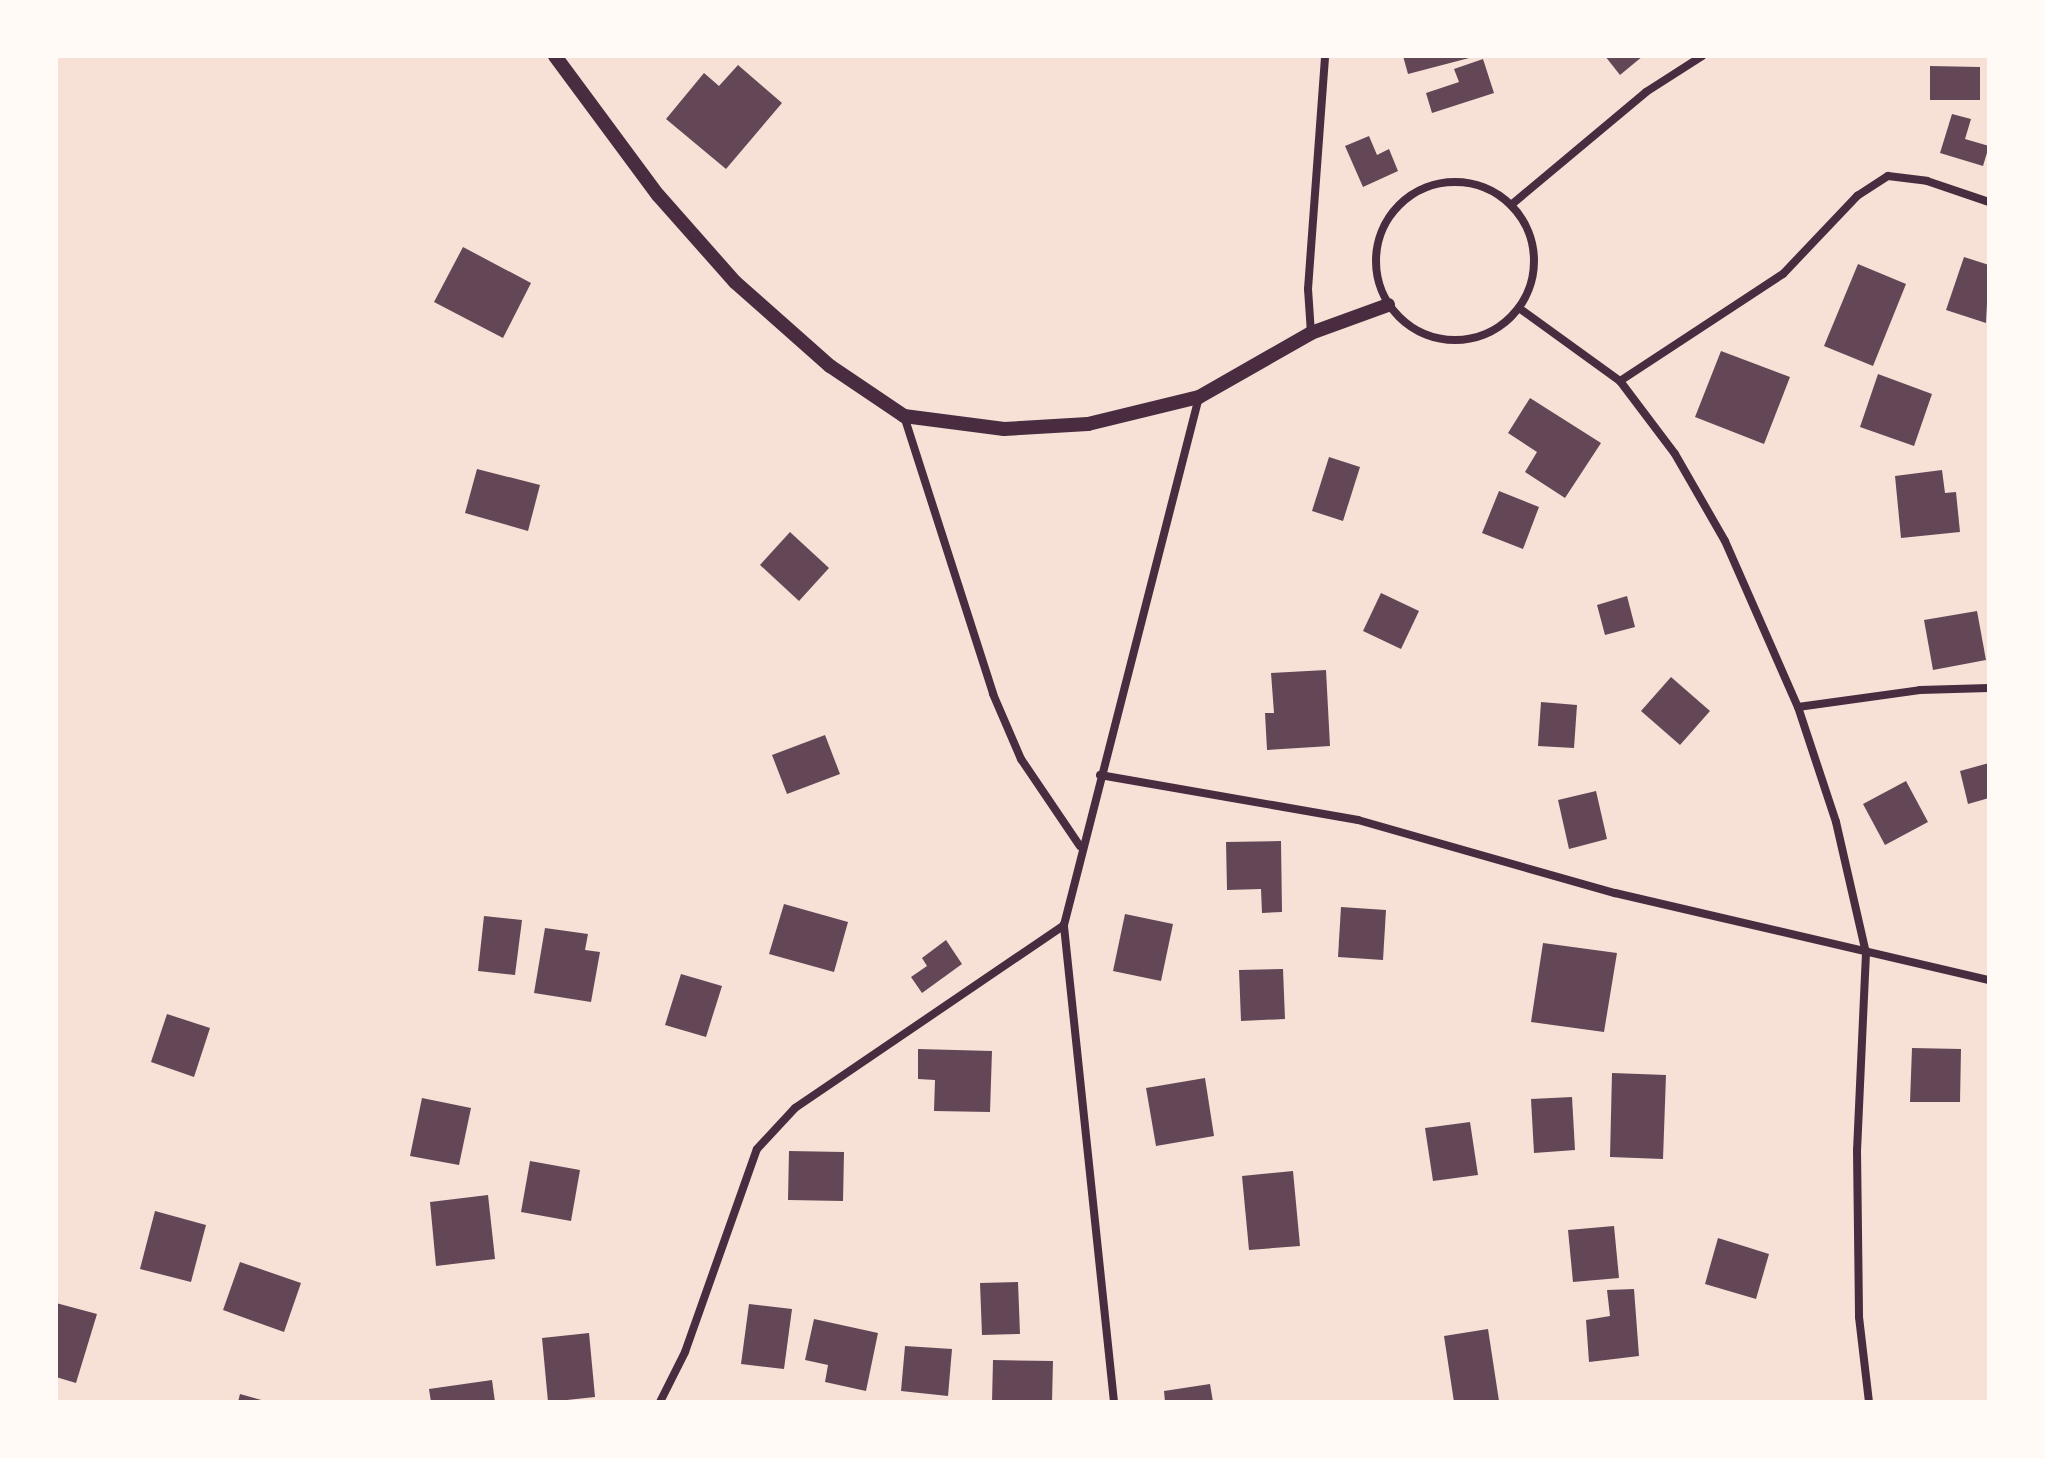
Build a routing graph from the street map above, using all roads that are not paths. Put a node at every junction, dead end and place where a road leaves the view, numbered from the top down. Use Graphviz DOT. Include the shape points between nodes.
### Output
graph roads {
  1 [pos="555,56"];
  2 [pos="1325,56"];
  3 [pos="1702,56"];
  4 [pos="1989,202"];
  5 [pos="1511,205"];
  6 [pos="1388,305"];
  7 [pos="1519,308"];
  8 [pos="1311,333"];
  9 [pos="1620,381"];
  10 [pos="1199,397"];
  11 [pos="904,416"];
  12 [pos="1989,688"];
  13 [pos="1798,707"];
  14 [pos="1100,775"];
  15 [pos="1080,846"];
  16 [pos="1064,925"];
  17 [pos="1866,953"];
  18 [pos="1989,980"];
  19 [pos="660,1402"];
  20 [pos="1114,1402"];
  21 [pos="1869,1402"];
  1 -- 11 [label="street" via="658,195 735,282 830,366"];
  2 -- 8 [label="street" via="1308,289"];
  3 -- 5 [label="street" via="1646,92"];
  4 -- 9 [label="street" via="1927,181 1888,176 1857,196 1783,274"];
  5 -- 6 [label="street" via="1488,189 1460,181 1431,184 1405,199 1386,221 1376,249 1377,278"];
  5 -- 7 [label="street" via="1527,228 1534,255 1531,283"];
  6 -- 7 [label="street" via="1416,331 1452,341 1490,333"];
  6 -- 8 [label="street"];
  7 -- 9 [label="street"];
  8 -- 10 [label="street"];
  9 -- 13 [label="street" via="1675,454 1725,541"];
  10 -- 11 [label="street" via="1088,424 1004,429"];
  10 -- 14 [label="street"];
  11 -- 15 [label="street" via="993,694 1021,759"];
  12 -- 13 [label="street" via="1920,690"];
  13 -- 17 [label="street" via="1836,822"];
  14 -- 15 [label="street"];
  14 -- 17 [label="street" via="1358,820 1615,893"];
  15 -- 16 [label="street"];
  16 -- 19 [label="street" via="795,1108 757,1149 685,1352"];
  16 -- 20 [label="street"];
  17 -- 18 [label="street"];
  17 -- 21 [label="street" via="1857,1165 1859,1317"];
}
